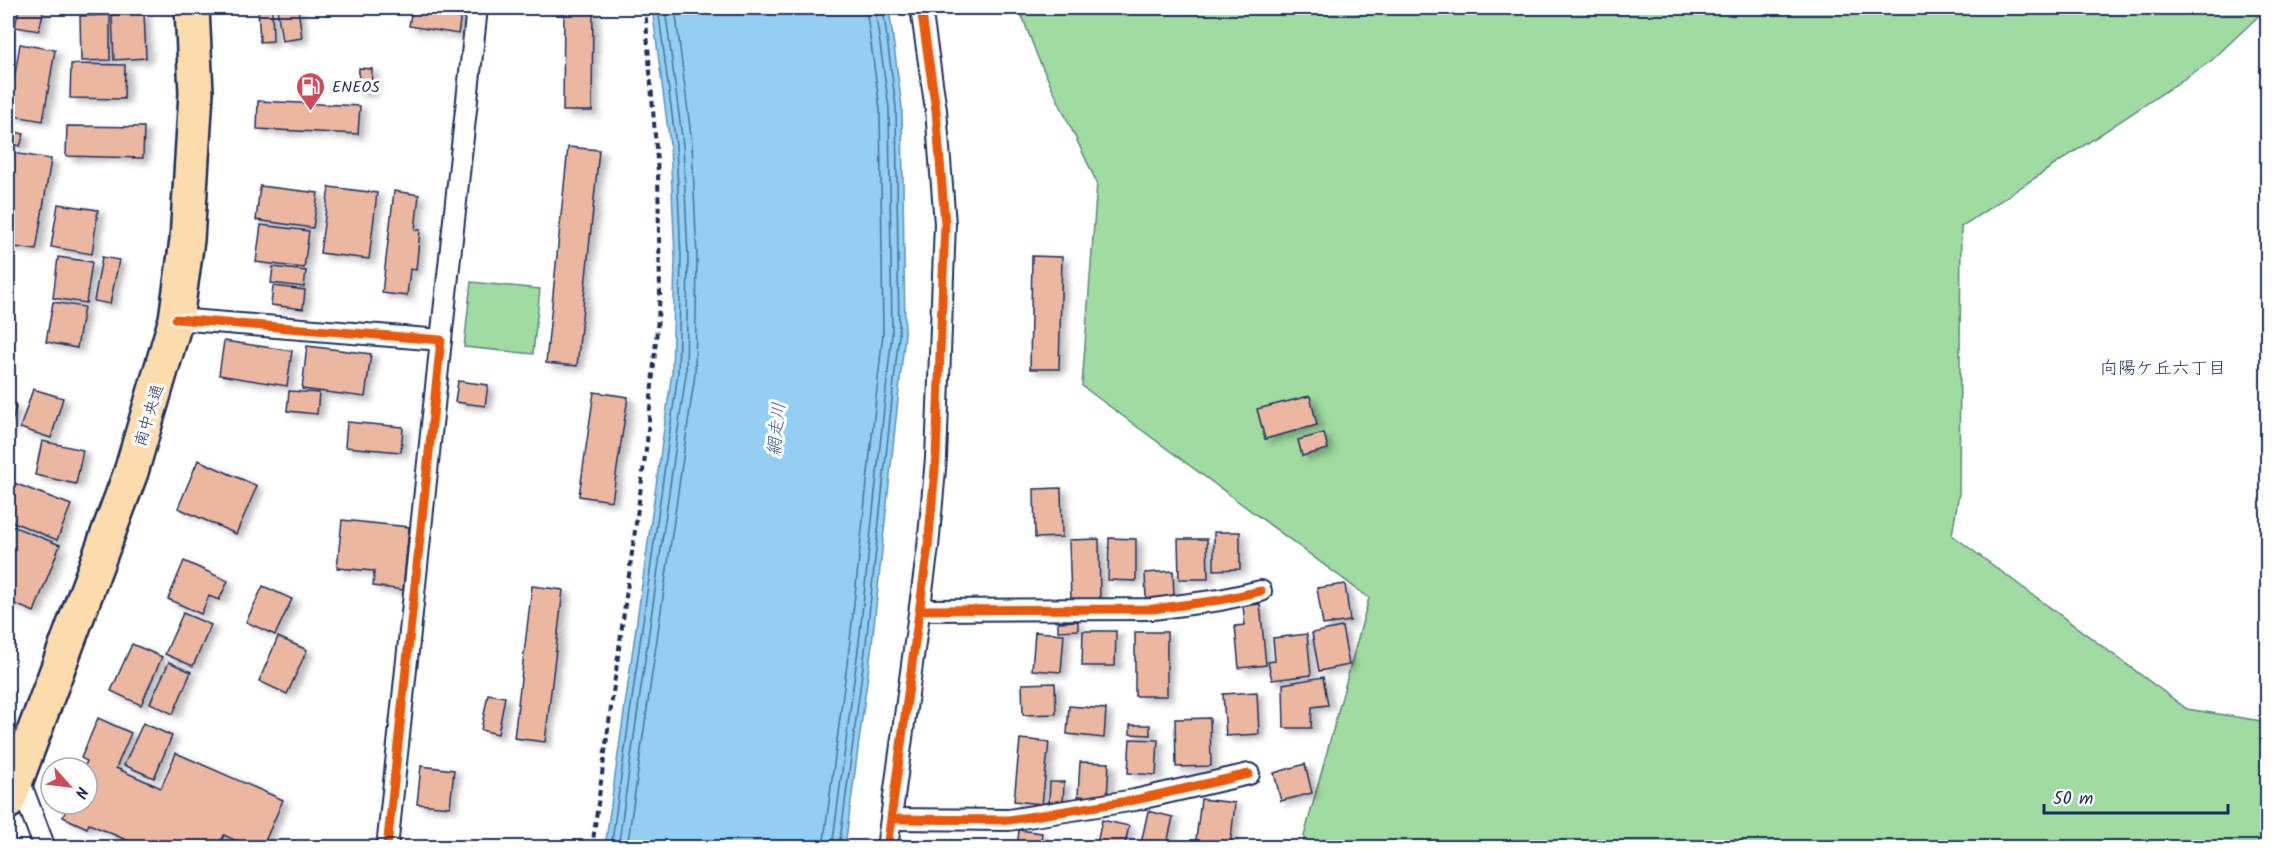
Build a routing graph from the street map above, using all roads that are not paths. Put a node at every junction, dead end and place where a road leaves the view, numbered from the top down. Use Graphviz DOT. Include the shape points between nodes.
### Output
graph roads {
  1 [pos="192,8"];
  2 [pos="477,8"];
  3 [pos="921,8"];
  4 [pos="176,319"];
  5 [pos="441,340"];
  6 [pos="1261,591"];
  7 [pos="920,610"];
  8 [pos="1248,774"];
  9 [pos="11,779"];
  10 [pos="892,819"];
  11 [pos="45,848"];
  12 [pos="387,848"];
  13 [pos="887,848"];
  1 -- 4 [label="highway, 南中央通" via="196,93 187,240"];
  2 -- 5 [label="street"];
  3 -- 7 [label="street" via="936,111 945,224 936,458"];
  4 -- 5 [label="street"];
  4 -- 9 [label="highway, 南中央通" via="131,472"];
  5 -- 12 [label="street"];
  6 -- 7 [label="street" via="1153,609"];
  7 -- 10 [label="street"];
  8 -- 10 [label="street" via="1135,800 1009,820"];
  9 -- 11 [label="street"];
  10 -- 13 [label="street"];
}
